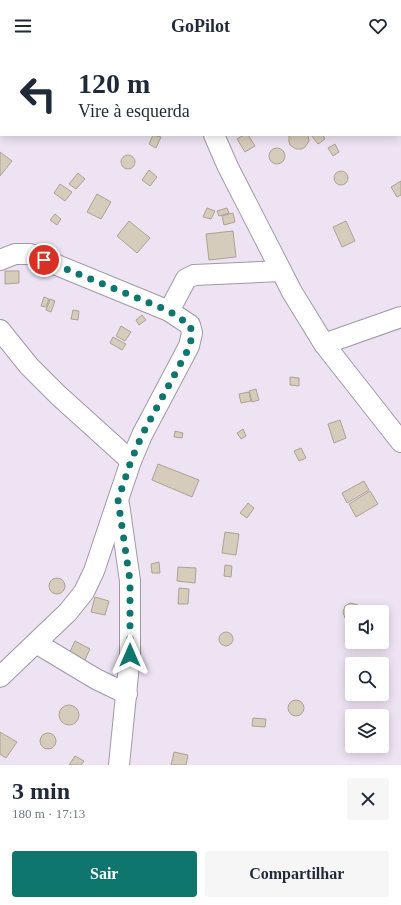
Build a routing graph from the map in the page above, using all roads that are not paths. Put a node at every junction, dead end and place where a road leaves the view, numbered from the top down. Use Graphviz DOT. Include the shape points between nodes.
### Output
graph roads {
  1 [pos="214,136"];
  2 [pos="0,260"];
  3 [pos="281,271"];
  4 [pos="169,311"];
  5 [pos="401,317"];
  6 [pos="0,330"];
  7 [pos="324,344"];
  8 [pos="401,442"];
  9 [pos="131,461"];
  10 [pos="118,500"];
  11 [pos="36,643"];
  12 [pos="0,677"];
  13 [pos="126,694"];
  14 [pos="119,765"];
  1 -- 3 [label="street"];
  2 -- 4 [label="street" via="15,254 30,254"];
  3 -- 4 [label="street" via="194,275 186,279"];
  3 -- 7 [label="street"];
  4 -- 9 [label="street" via="190,325 190,346 142,435"];
  5 -- 7 [label="street"];
  6 -- 9 [label="street" via="29,366"];
  7 -- 8 [label="street"];
  9 -- 10 [label="street"];
  10 -- 11 [label="street" via="94,571 84,592 68,612"];
  10 -- 13 [label="street" via="130,581 130,655"];
  11 -- 12 [label="street"];
  11 -- 13 [label="street"];
  13 -- 14 [label="street"];
}
